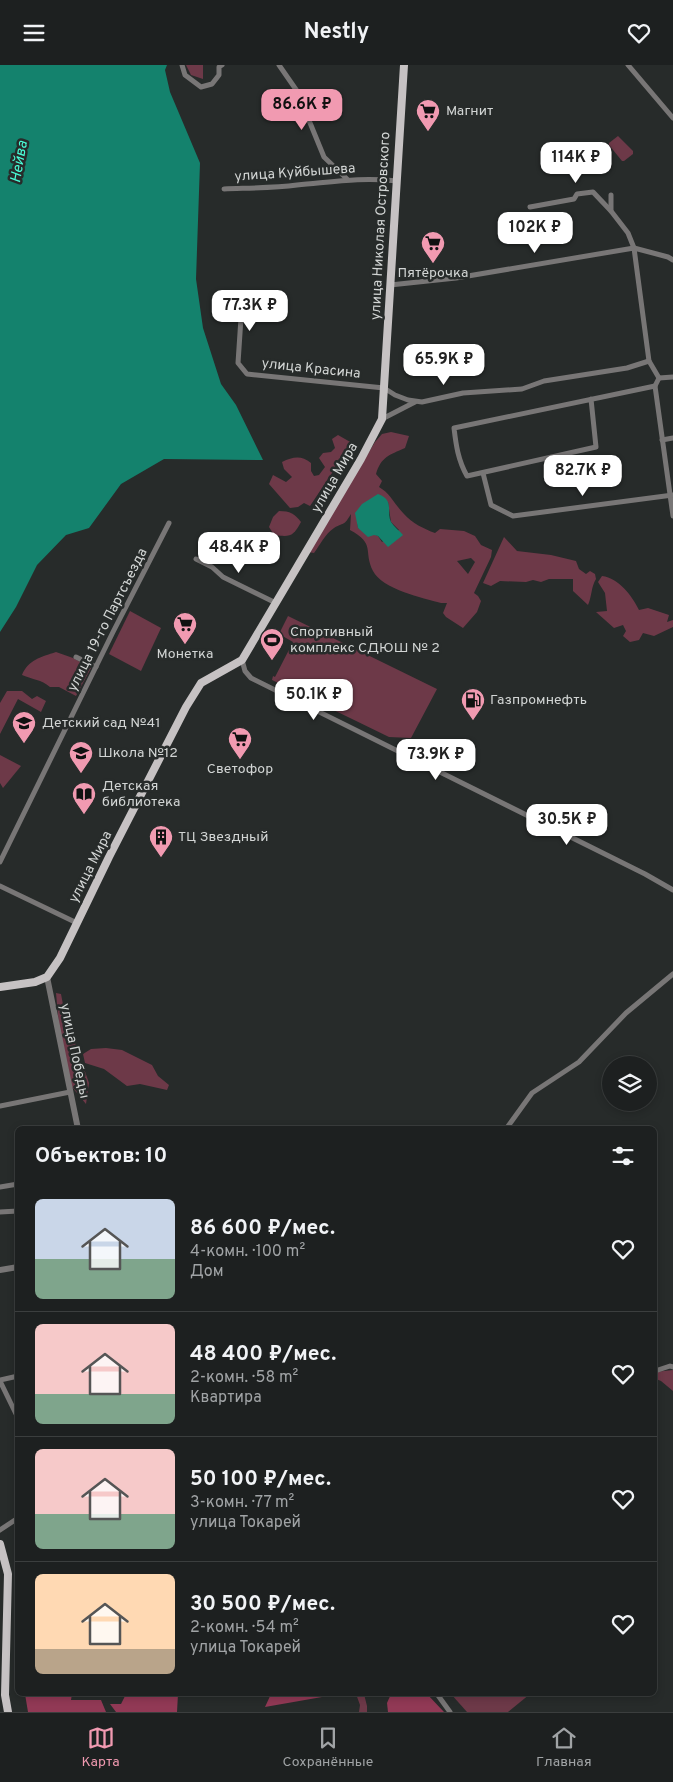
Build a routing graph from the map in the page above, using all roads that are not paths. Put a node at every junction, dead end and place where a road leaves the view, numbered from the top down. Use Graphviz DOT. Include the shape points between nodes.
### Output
graph roads {
  1 [pos="182,65"];
  2 [pos="222,65"];
  3 [pos="280,65"];
  4 [pos="404,65"];
  5 [pos="628,65"];
  6 [pos="673,118"];
  7 [pos="347,179"];
  8 [pos="397,181"];
  9 [pos="224,189"];
  10 [pos="611,195"];
  11 [pos="530,207"];
  12 [pos="611,211"];
  13 [pos="634,247"];
  14 [pos="673,260"];
  15 [pos="390,285"];
  16 [pos="246,298"];
  17 [pos="649,361"];
  18 [pos="673,377"];
  19 [pos="659,378"];
  20 [pos="654,386"];
  21 [pos="384,388"];
  22 [pos="591,399"];
  23 [pos="415,402"];
  24 [pos="382,419"];
  25 [pos="673,438"];
  26 [pos="662,440"];
  27 [pos="483,473"];
  28 [pos="672,495"];
  29 [pos="673,516"];
  30 [pos="169,523"];
  31 [pos="196,559"];
  32 [pos="276,603"];
  33 [pos="76,657"];
  34 [pos="242,660"];
  35 [pos="96,667"];
  36 [pos="0,844"];
  37 [pos="7,847"];
  38 [pos="0,862"];
  39 [pos="0,886"];
  40 [pos="673,890"];
  41 [pos="77,923"];
  42 [pos="673,974"];
  43 [pos="47,977"];
  44 [pos="0,987"];
  45 [pos="70,1091"];
  46 [pos="0,1106"];
  47 [pos="77,1126"];
  48 [pos="508,1126"];
  49 [pos="15,1184"];
  50 [pos="0,1187"];
  51 [pos="15,1211"];
  52 [pos="0,1212"];
  53 [pos="15,1268"];
  54 [pos="0,1270"];
  55 [pos="673,1367"];
  56 [pos="657,1370"];
  57 [pos="15,1377"];
  58 [pos="0,1381"];
  59 [pos="15,1412"];
  60 [pos="15,1520"];
  61 [pos="0,1530"];
  62 [pos="0,1544"];
  63 [pos="438,1696"];
  64 [pos="8,1712"];
  65 [pos="450,1712"];
  1 -- 2 [label="street" via="185,75 201,87 212,84"];
  3 -- 7 [label="street" via="297,91 324,157"];
  4 -- 8 [label="main road, улица Николая Островского"];
  5 -- 6 [label="street"];
  7 -- 8 [label="street, улица Куйбышева"];
  7 -- 9 [label="street, улица Куйбышева" via="296,186"];
  8 -- 15 [label="main road, улица Николая Островского"];
  10 -- 12 [label="street"];
  11 -- 12 [label="street" via="593,192"];
  12 -- 13 [label="street"];
  13 -- 14 [label="street"];
  13 -- 15 [label="street" via="456,278"];
  13 -- 17 [label="street"];
  15 -- 21 [label="main road, улица Николая Островского"];
  16 -- 21 [label="street, улица Красина" via="241,318 238,363 247,374"];
  17 -- 19 [label="street"];
  17 -- 23 [label="street" via="627,368 544,381 522,389 462,393"];
  18 -- 19 [label="street"];
  19 -- 20 [label="street"];
  20 -- 22 [label="street"];
  20 -- 26 [label="street"];
  21 -- 23 [label="street, улица Красина"];
  21 -- 24 [label="main road, улица Николая Островского"];
  22 -- 27 [label="street" via="596,447"];
  22 -- 27 [label="street" via="454,428 457,451 467,476"];
  23 -- 24 [label="street"];
  24 -- 32 [label="main road, улица Мира"];
  25 -- 26 [label="street"];
  26 -- 28 [label="street"];
  27 -- 28 [label="street" via="491,505 513,516"];
  28 -- 29 [label="street"];
  30 -- 35 [label="street, улица 19-го Партсъезда"];
  31 -- 32 [label="street" via="223,577"];
  32 -- 34 [label="main road, улица Мира"];
  33 -- 35 [label="street"];
  34 -- 40 [label="street" via="251,678"];
  34 -- 41 [label="main road, улица Мира" via="201,683"];
  35 -- 37 [label="street, улица 19-го Партсъезда"];
  36 -- 37 [label="street"];
  37 -- 38 [label="street, улица 19-го Партсъезда"];
  39 -- 41 [label="street"];
  41 -- 43 [label="main road, улица Мира"];
  42 -- 48 [label="street" via="626,1013 579,1062 532,1093"];
  43 -- 44 [label="main road"];
  43 -- 45 [label="street, улица Победы"];
  45 -- 46 [label="street"];
  45 -- 47 [label="street, улица Победы"];
  49 -- 50 [label="street"];
  51 -- 52 [label="street"];
  53 -- 54 [label="street"];
  55 -- 56 [label="street"];
  57 -- 58 [label="street"];
  58 -- 59 [label="street"];
  60 -- 61 [label="street"];
  62 -- 64 [label="main road" via="8,1574 5,1695"];
  63 -- 65 [label="street"];
}
